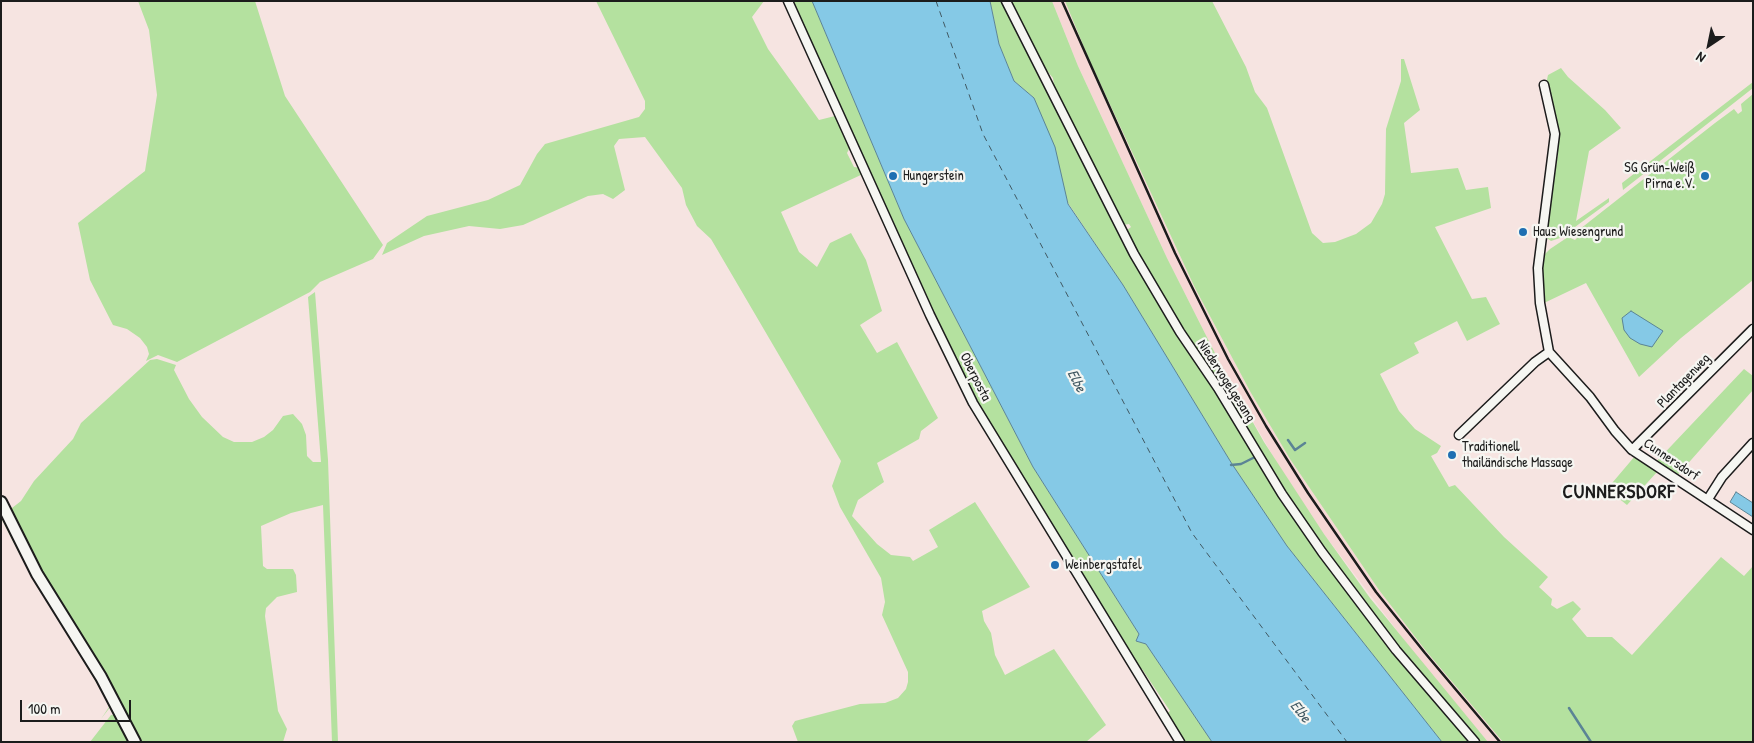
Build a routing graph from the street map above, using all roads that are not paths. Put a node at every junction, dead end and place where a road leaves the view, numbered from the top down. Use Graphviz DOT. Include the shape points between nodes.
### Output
graph roads {
  1 [pos="788,1"];
  2 [pos="1006,1"];
  3 [pos="1544,85"];
  4 [pos="1753,329"];
  5 [pos="1549,352"];
  6 [pos="1460,435"];
  7 [pos="1753,443"];
  8 [pos="1632,450"];
  9 [pos="1708,500"];
  10 [pos="1,502"];
  11 [pos="1753,530"];
  12 [pos="135,742"];
  13 [pos="1180,742"];
  14 [pos="1475,742"];
  1 -- 13 [label="street, Oberposta" via="973,403"];
  2 -- 14 [label="street, Niedervogelgesang" via="1134,254 1282,494 1396,650"];
  3 -- 5 [label="street" via="1555,134 1538,268 1539,295"];
  4 -- 8 [label="street, Plantagenweg"];
  5 -- 6 [label="street"];
  5 -- 8 [label="street, Cunnersdorf"];
  7 -- 9 [label="street" via="1722,477"];
  8 -- 9 [label="street, Cunnersdorf"];
  9 -- 11 [label="street, Cunnersdorf"];
  10 -- 12 [label="street" via="38,574 101,677"];
}
